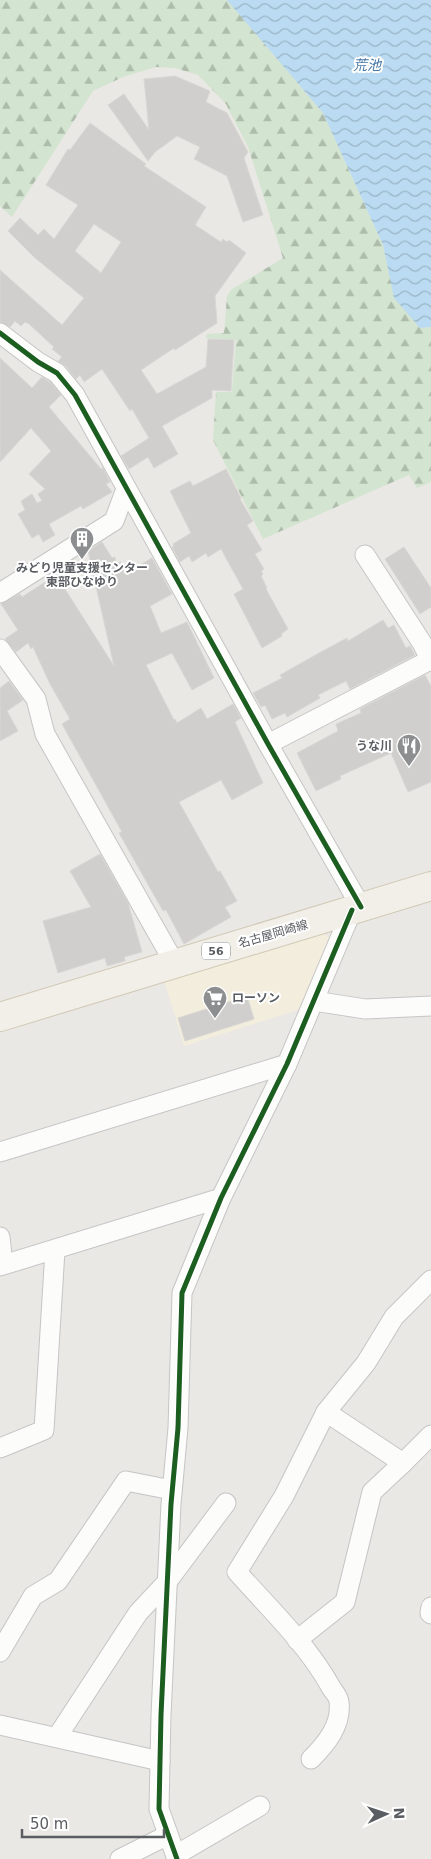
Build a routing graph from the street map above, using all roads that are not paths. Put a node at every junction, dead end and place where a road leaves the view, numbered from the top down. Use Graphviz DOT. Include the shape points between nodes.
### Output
graph roads {
  1 [pos="0,333"];
  2 [pos="126,488"];
  3 [pos="365,555"];
  4 [pos="0,594"];
  5 [pos="0,649"];
  6 [pos="430,660"];
  7 [pos="6,670"];
  8 [pos="268,744"];
  9 [pos="431,886"];
  10 [pos="356,909"];
  11 [pos="175,964"];
  12 [pos="314,1001"];
  13 [pos="431,1006"];
  14 [pos="0,1017"];
  15 [pos="287,1064"];
  16 [pos="0,1152"];
  17 [pos="221,1198"];
  18 [pos="0,1237"];
  19 [pos="55,1250"];
  20 [pos="2,1265"];
  21 [pos="431,1280"];
  22 [pos="326,1412"];
  23 [pos="431,1434"];
  24 [pos="0,1448"];
  25 [pos="403,1464"];
  26 [pos="172,1490"];
  27 [pos="226,1503"];
  28 [pos="167,1582"];
  29 [pos="431,1607"];
  30 [pos="431,1614"];
  31 [pos="297,1640"];
  32 [pos="0,1652"];
  33 [pos="0,1724"];
  34 [pos="57,1737"];
  35 [pos="311,1759"];
  36 [pos="160,1761"];
  37 [pos="260,1806"];
  38 [pos="168,1835"];
  39 [pos="176,1857"];
  40 [pos="120,1859"];
  1 -- 2 [label="street" via="65,381"];
  2 -- 4 [label="street" via="114,521"];
  2 -- 8 [label="street"];
  3 -- 6 [label="street"];
  5 -- 7 [label="street"];
  6 -- 8 [label="street"];
  7 -- 11 [label="street" via="36,699 45,734"];
  8 -- 10 [label="street"];
  9 -- 10 [label="main road, 名古屋岡崎線 / 56"];
  10 -- 11 [label="main road, 名古屋岡崎線 / 56"];
  10 -- 12 [label="street"];
  11 -- 14 [label="main road, 名古屋岡崎線 / 56"];
  12 -- 13 [label="street" via="365,1009"];
  12 -- 15 [label="street"];
  15 -- 16 [label="street"];
  15 -- 17 [label="street"];
  17 -- 19 [label="street"];
  17 -- 26 [label="street" via="182,1293 178,1428"];
  18 -- 20 [label="street"];
  19 -- 20 [label="street"];
  19 -- 24 [label="street" via="44,1430"];
  21 -- 22 [label="street" via="394,1317 366,1363"];
  22 -- 25 [label="street"];
  22 -- 31 [label="street" via="284,1496 237,1572"];
  23 -- 25 [label="street"];
  25 -- 31 [label="street" via="372,1492 344,1602"];
  26 -- 28 [label="street"];
  26 -- 32 [label="street" via="126,1481 58,1581 32,1596"];
  27 -- 28 [label="street"];
  28 -- 34 [label="street" via="138,1613"];
  28 -- 36 [label="street"];
  29 -- 30 [label="street"];
  31 -- 35 [label="street" via="325,1675 339,1701 338,1720 327,1742"];
  33 -- 34 [label="street"];
  34 -- 36 [label="street"];
  36 -- 38 [label="street" via="159,1809"];
  37 -- 39 [label="street"];
  38 -- 39 [label="street"];
  38 -- 40 [label="street"];
}
